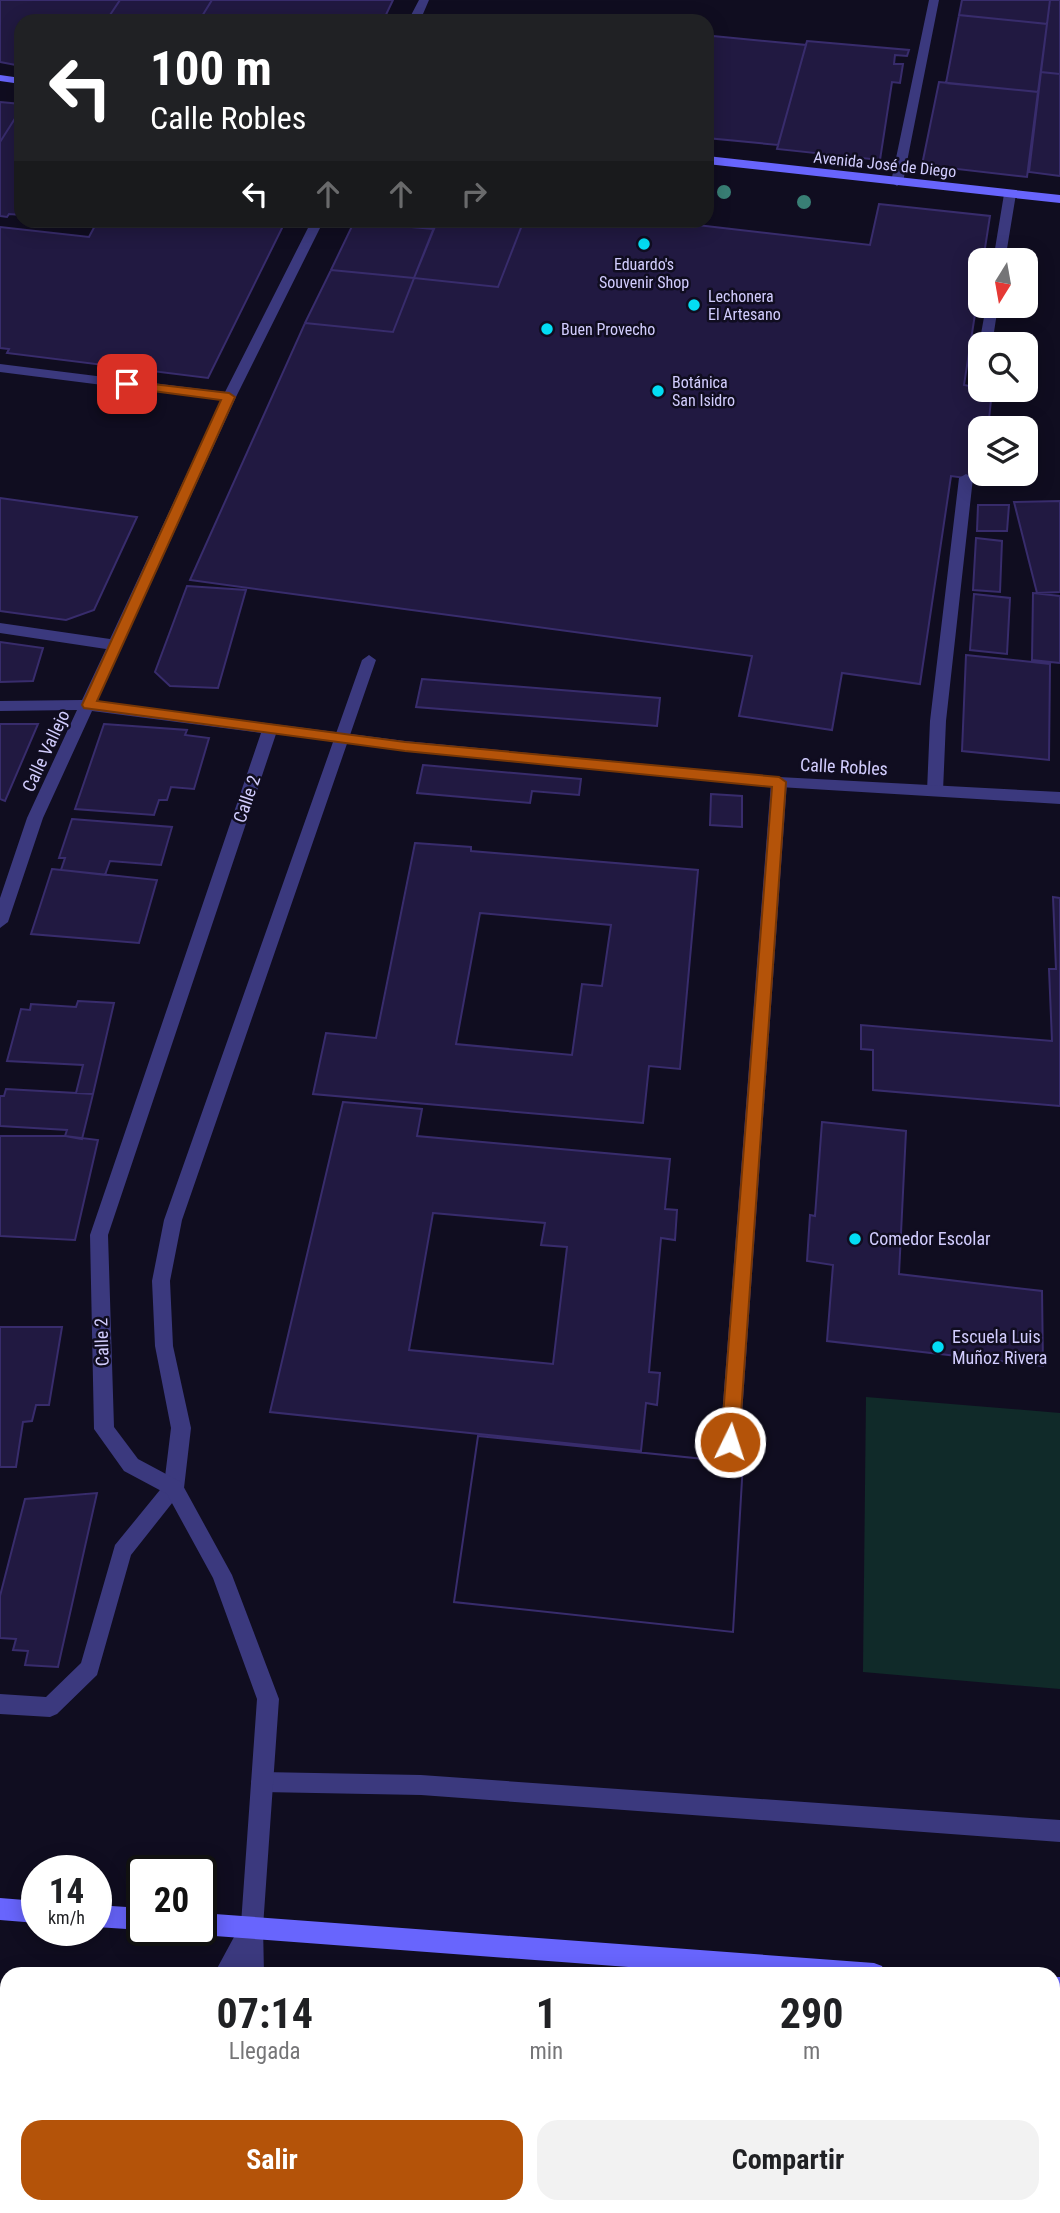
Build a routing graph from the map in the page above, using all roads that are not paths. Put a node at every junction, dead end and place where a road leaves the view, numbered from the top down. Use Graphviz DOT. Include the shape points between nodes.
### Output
graph roads {
  1 [pos="933,0"];
  2 [pos="714,161"];
  3 [pos="897,182"];
  4 [pos="1010,194"];
  5 [pos="1060,199"];
  6 [pos="314,228"];
  7 [pos="1001,248"];
  8 [pos="0,368"];
  9 [pos="229,397"];
  10 [pos="966,478"];
  11 [pos="0,628"];
  12 [pos="115,645"];
  13 [pos="369,660"];
  14 [pos="89,705"];
  15 [pos="0,706"];
  16 [pos="270,729"];
  17 [pos="779,782"];
  18 [pos="935,791"];
  19 [pos="1060,799"];
  20 [pos="0,922"];
  21 [pos="730,1442"];
  22 [pos="174,1488"];
  23 [pos="0,1704"];
  24 [pos="262,1782"];
  25 [pos="1060,1831"];
  26 [pos="0,1909"];
  27 [pos="21,1911"];
  28 [pos="217,1925"];
  29 [pos="252,1927"];
  30 [pos="229,1967"];
  31 [pos="253,1967"];
  32 [pos="781,1967"];
  1 -- 3 [label="street"];
  2 -- 3 [label="street, Avenida José de Diego"];
  3 -- 4 [label="street, Avenida José de Diego"];
  4 -- 5 [label="street, Avenida José de Diego"];
  4 -- 7 [label="street"];
  6 -- 9 [label="street, Calle Vallejo"];
  8 -- 9 [label="street"];
  9 -- 12 [label="street, Calle Vallejo"];
  10 -- 18 [label="street" via="938,721"];
  11 -- 12 [label="street"];
  12 -- 14 [label="street, Calle Vallejo"];
  13 -- 22 [label="street" via="173,1220 161,1282 164,1346 181,1428"];
  14 -- 15 [label="street, Calle Robles"];
  14 -- 16 [label="street, Calle Robles"];
  14 -- 20 [label="street, Calle Vallejo" via="35,818"];
  16 -- 17 [label="street, Calle Robles"];
  16 -- 22 [label="street, Calle 2" via="99,1235 104,1429 131,1465"];
  17 -- 18 [label="street, Calle Robles"];
  17 -- 21 [label="street"];
  18 -- 19 [label="street, Calle Robles"];
  22 -- 23 [label="street" via="122,1551 90,1668 50,1707"];
  22 -- 24 [label="street" via="222,1575 268,1699"];
  24 -- 25 [label="street" via="421,1785"];
  24 -- 29 [label="street"];
  26 -- 27 [label="street"];
  28 -- 29 [label="street"];
  29 -- 30 [label="street"];
  29 -- 31 [label="street"];
  29 -- 32 [label="street"];
}
